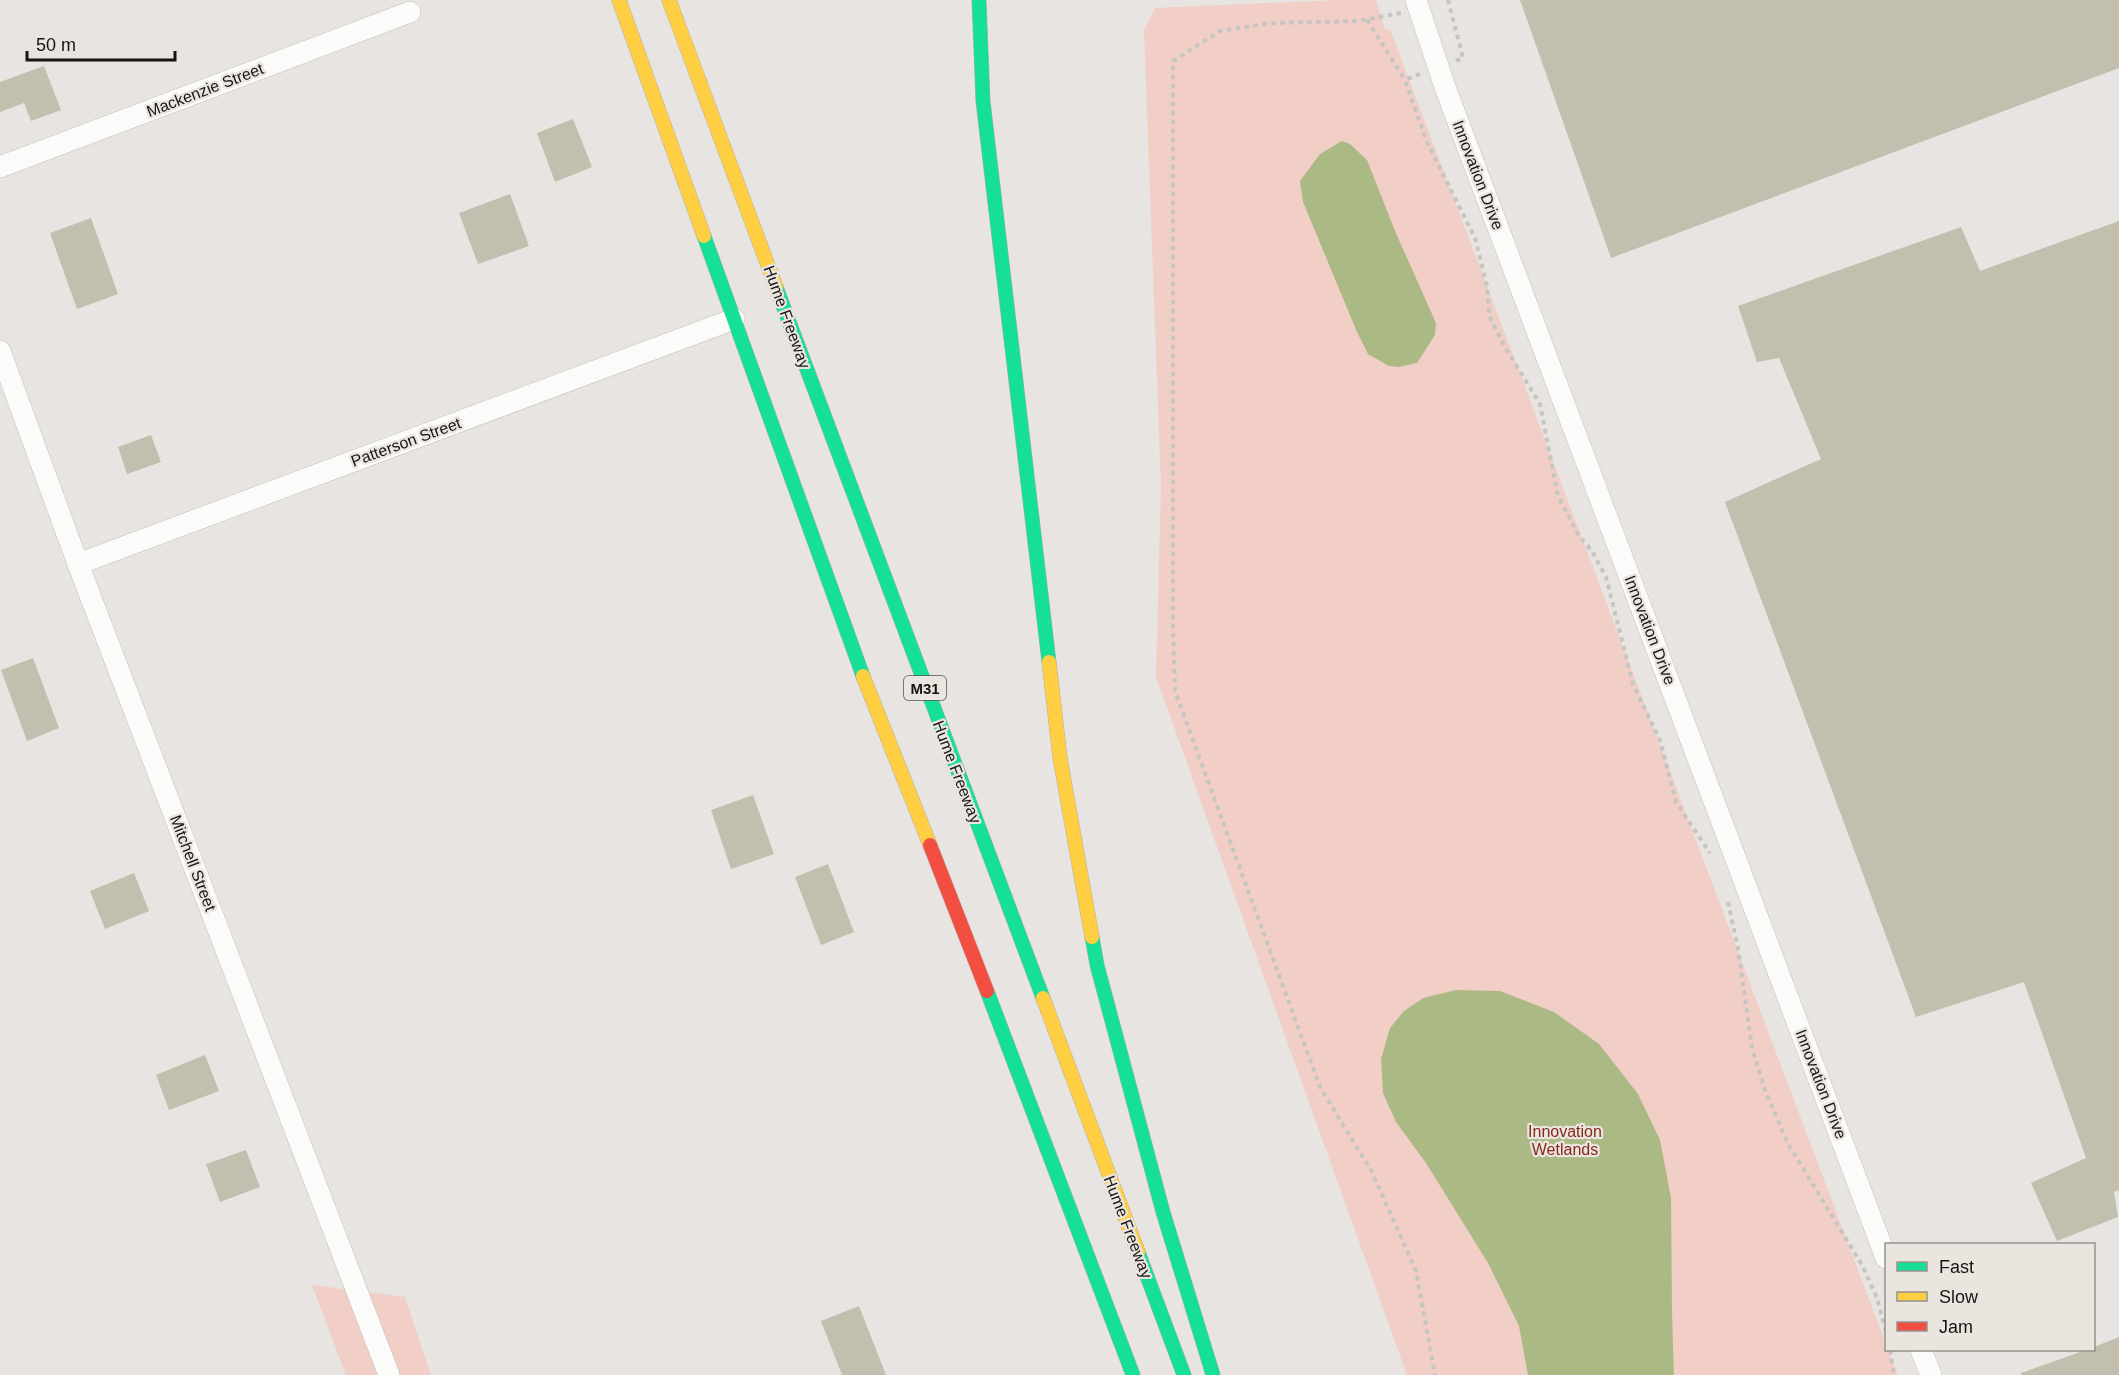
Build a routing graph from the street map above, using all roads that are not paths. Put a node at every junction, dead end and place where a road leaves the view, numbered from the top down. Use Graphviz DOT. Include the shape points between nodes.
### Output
graph roads {
  1 [pos="619,0"];
  2 [pos="669,0"];
  3 [pos="979,0"];
  4 [pos="1418,5"];
  5 [pos="410,12"];
  6 [pos="967,34"];
  7 [pos="983,101"];
  8 [pos="0,167"];
  9 [pos="734,320"];
  10 [pos="0,351"];
  11 [pos="78,564"];
  12 [pos="1885,1253"];
  13 [pos="1921,1351"];
  14 [pos="388,1375"];
  15 [pos="1133,1375"];
  16 [pos="1184,1375"];
  17 [pos="1214,1375"];
  18 [pos="1931,1375"];
  1 -- 9 [label="highway"];
  2 -- 16 [label="highway, Hume Freeway / M31"];
  3 -- 7 [label="highway"];
  4 -- 12 [label="street, Innovation Drive" via="1445,87"];
  5 -- 8 [label="street, Mackenzie Street"];
  6 -- 7 [label="highway"];
  7 -- 17 [label="highway" via="1060,758 1097,965 1163,1212"];
  9 -- 11 [label="street, Patterson Street"];
  9 -- 15 [label="highway" via="877,714 961,921"];
  10 -- 11 [label="street, Mitchell Street"];
  11 -- 14 [label="street, Mitchell Street"];
  13 -- 18 [label="street"];
}
